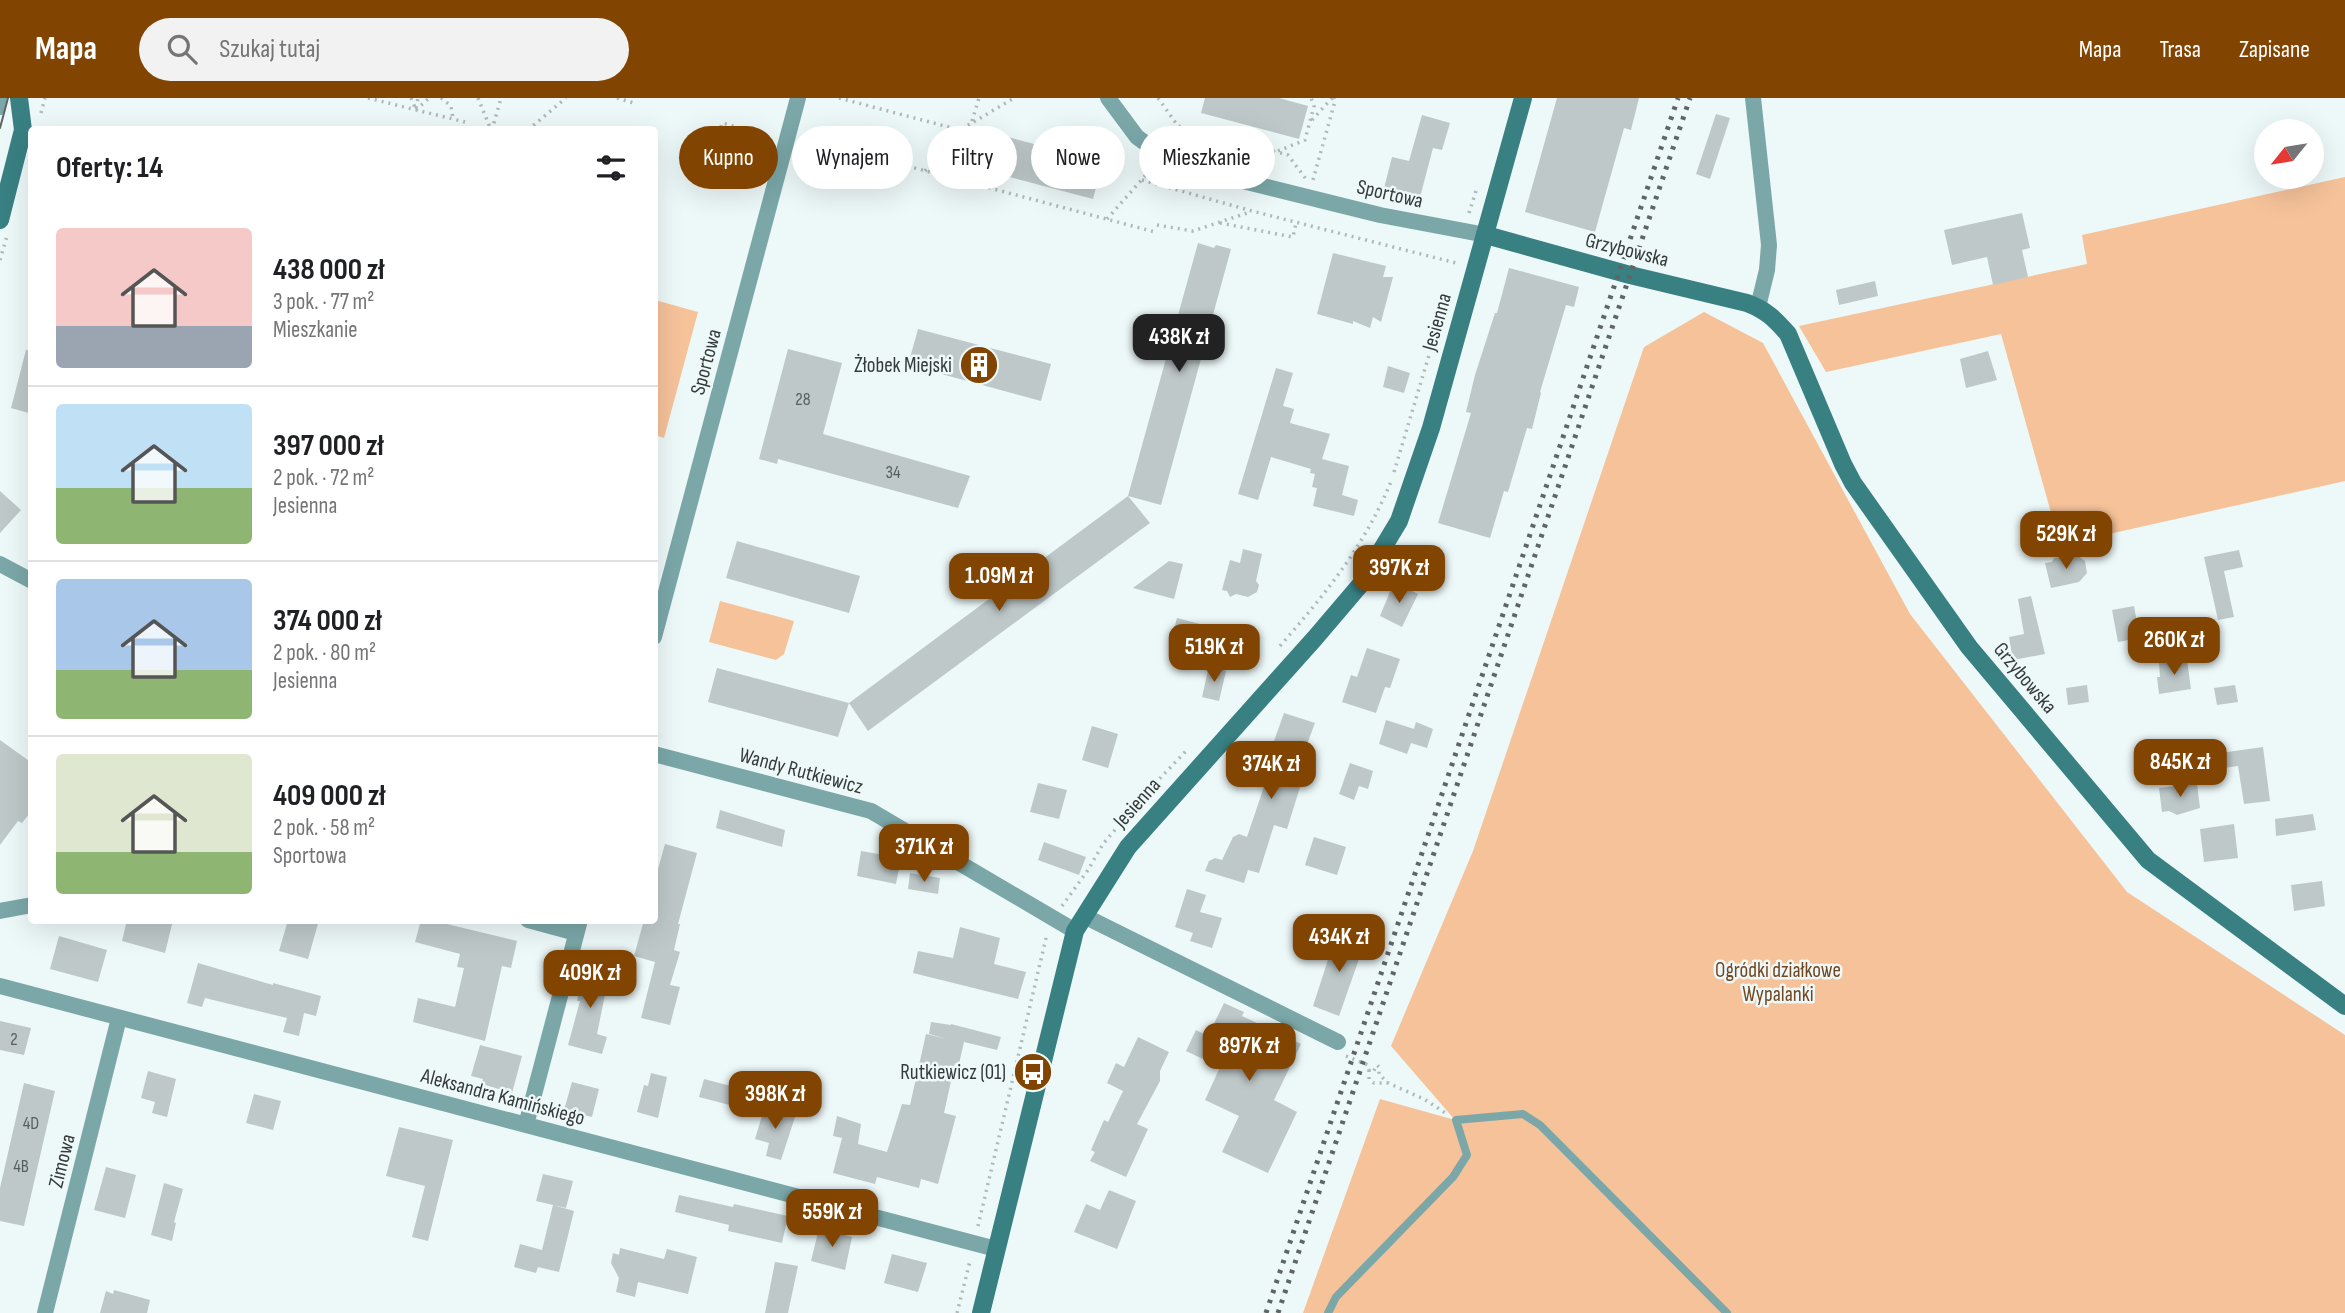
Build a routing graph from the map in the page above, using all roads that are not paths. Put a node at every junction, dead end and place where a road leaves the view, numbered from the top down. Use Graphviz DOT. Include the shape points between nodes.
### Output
graph roads {
  1 [pos="4,98"];
  2 [pos="19,98"];
  3 [pos="798,98"];
  4 [pos="1108,98"];
  5 [pos="1522,98"];
  6 [pos="1753,98"];
  7 [pos="0,111"];
  8 [pos="0,220"];
  9 [pos="1486,235"];
  10 [pos="1758,307"];
  11 [pos="0,564"];
  12 [pos="28,579"];
  13 [pos="658,622"];
  14 [pos="658,755"];
  15 [pos="28,906"];
  16 [pos="0,911"];
  17 [pos="557,924"];
  18 [pos="1079,924"];
  19 [pos="578,927"];
  20 [pos="0,986"];
  21 [pos="2345,1006"];
  22 [pos="119,1018"];
  23 [pos="1338,1042"];
  24 [pos="526,1125"];
  25 [pos="996,1248"];
  26 [pos="45,1313"];
  27 [pos="981,1313"];
  28 [pos="1328,1313"];
  29 [pos="1727,1313"];
  1 -- 7 [label="lane"];
  2 -- 8 [label="street" via="23,130"];
  3 -- 13 [label="street, Sportowa"];
  4 -- 9 [label="street, Sportowa" via="1137,137 1174,164 1380,215"];
  5 -- 9 [label="street, Jesienna"];
  6 -- 10 [label="street" via="1769,245"];
  9 -- 10 [label="street, Grzybowska"];
  9 -- 18 [label="street, Jesienna" via="1432,428 1399,521 1353,593 1128,847"];
  10 -- 21 [label="street, Grzybowska" via="1788,334 1843,464 1969,647 2148,860"];
  11 -- 12 [label="street"];
  14 -- 18 [label="street, Wandy Rutkiewicz" via="871,811"];
  15 -- 16 [label="street"];
  17 -- 19 [label="street"];
  18 -- 23 [label="street, Wandy Rutkiewicz" via="1110,931"];
  18 -- 25 [label="street, Jesienna"];
  19 -- 24 [label="street"];
  20 -- 22 [label="street, Aleksandra Kamińskiego"];
  22 -- 24 [label="street, Aleksandra Kamińskiego"];
  22 -- 26 [label="street, Zimowa"];
  24 -- 25 [label="street, Aleksandra Kamińskiego"];
  25 -- 27 [label="street, Jesienna"];
  28 -- 29 [label="lane" via="1336,1297 1453,1177 1467,1155 1456,1120 1523,1114 1540,1125"];
}
